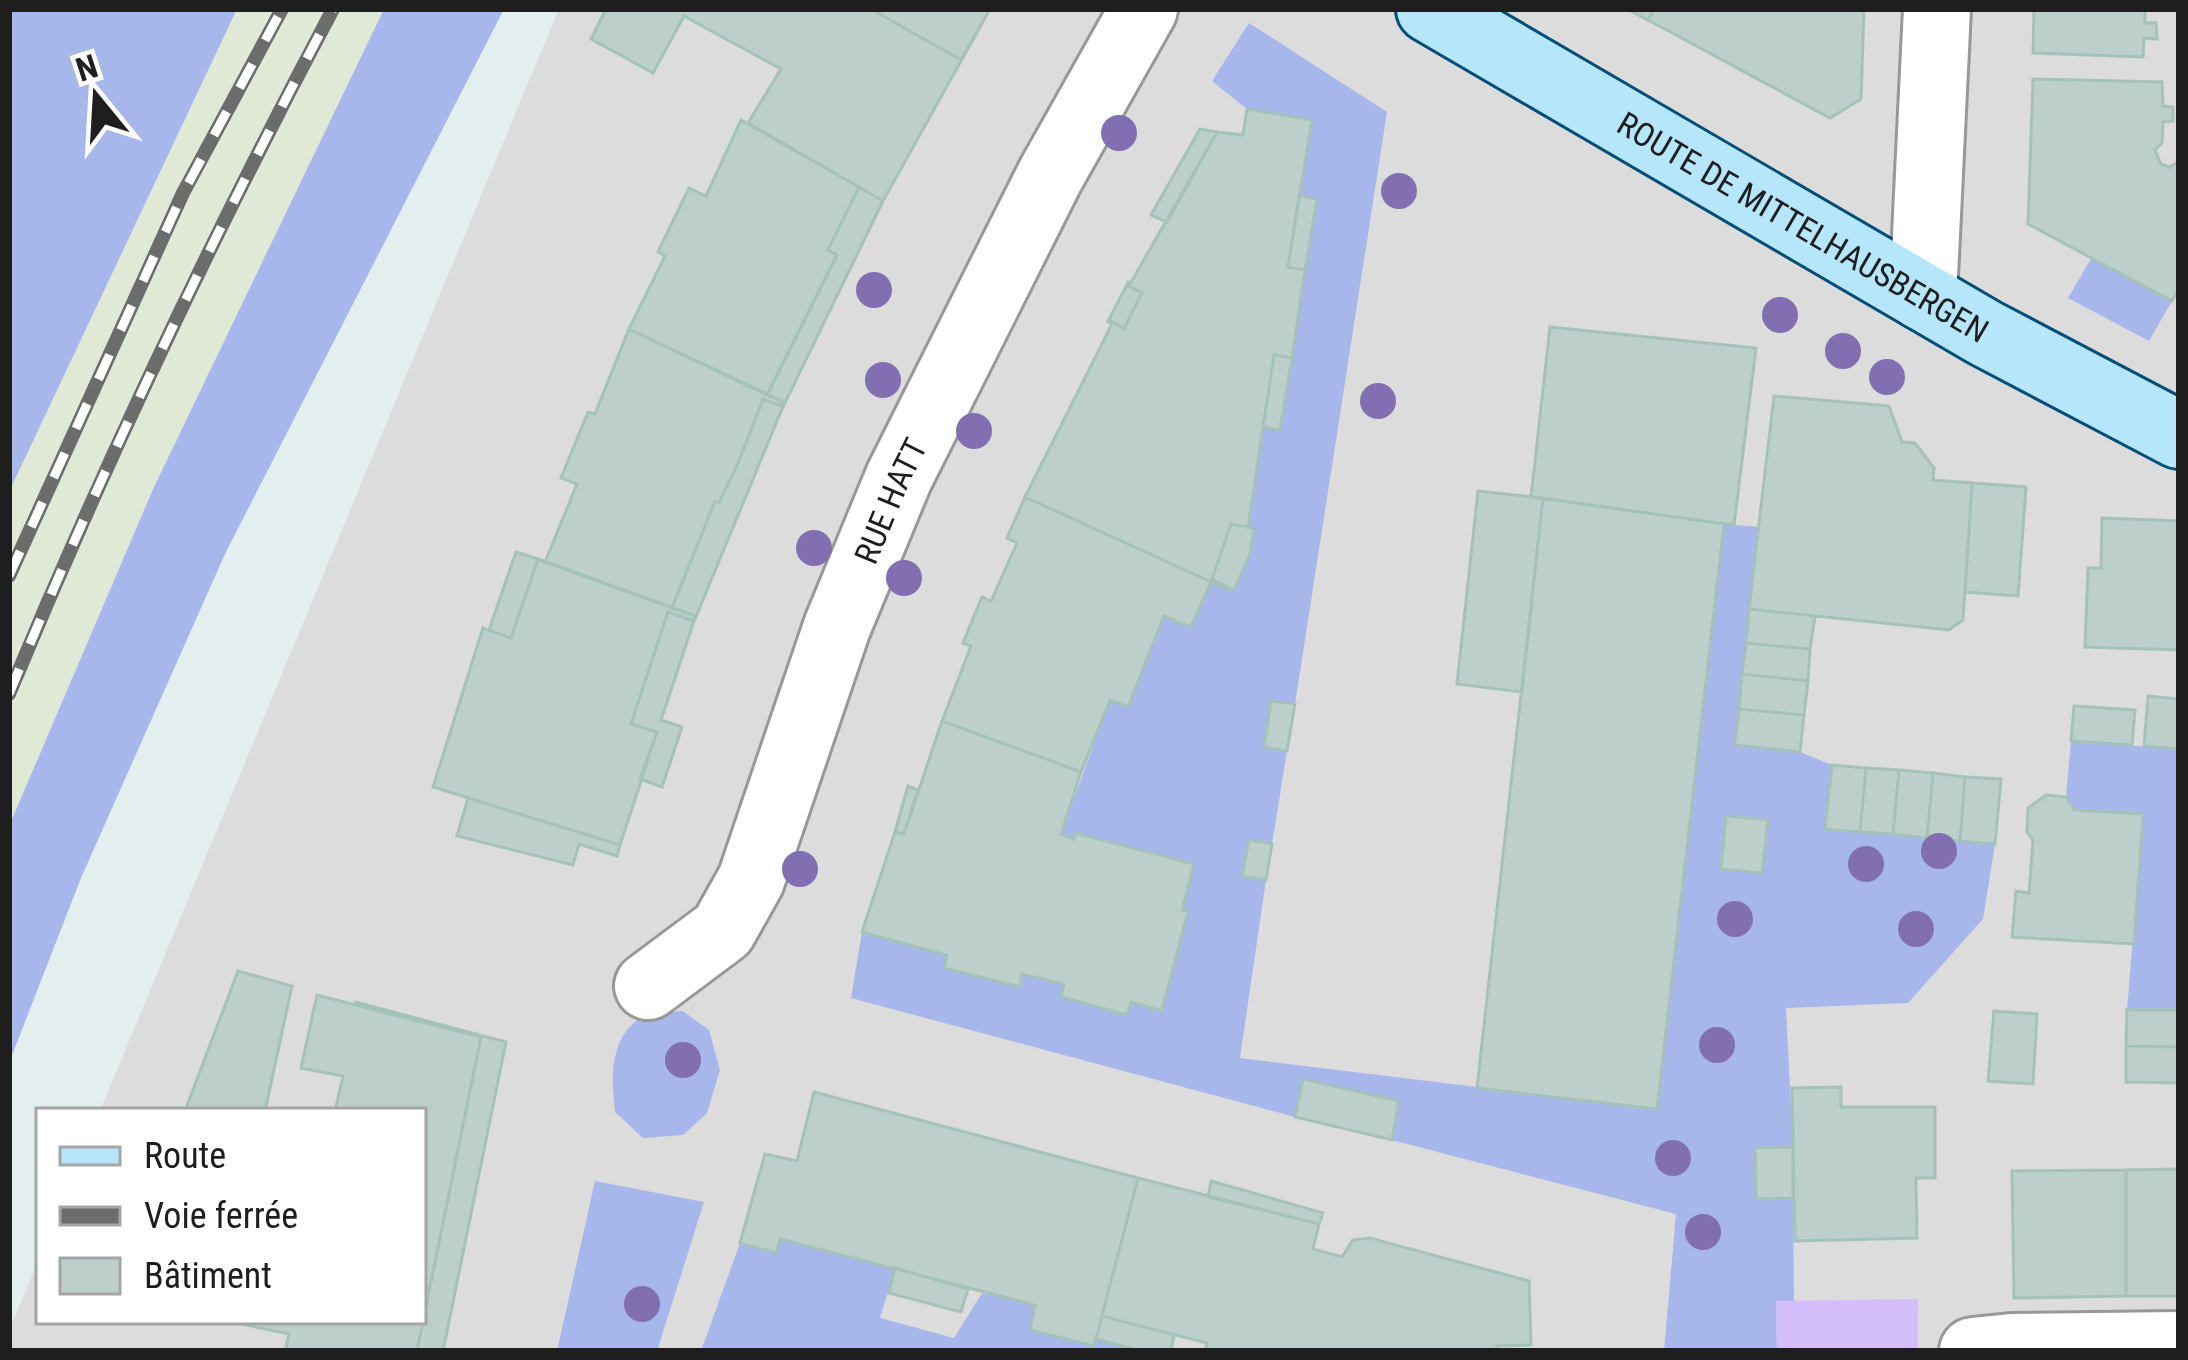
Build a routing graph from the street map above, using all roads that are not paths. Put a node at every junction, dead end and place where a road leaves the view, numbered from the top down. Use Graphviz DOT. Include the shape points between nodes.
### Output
graph roads {
  1 [pos="1144,9"];
  2 [pos="1430,9"];
  3 [pos="1937,9"];
  4 [pos="1923,297"];
  5 [pos="2179,435"];
  6 [pos="648,986"];
  7 [pos="2179,1345"];
  8 [pos="1973,1351"];
  1 -- 6 [label="street, RUE HATT" via="899,477 836,627 751,880 724,930"];
  2 -- 4 [label="main road, ROUTE DE MITTELHAUSBERGEN"];
  3 -- 4 [label="street"];
  4 -- 5 [label="main road, ROUTE DE MITTELHAUSBERGEN"];
  7 -- 8 [label="street"];
}
